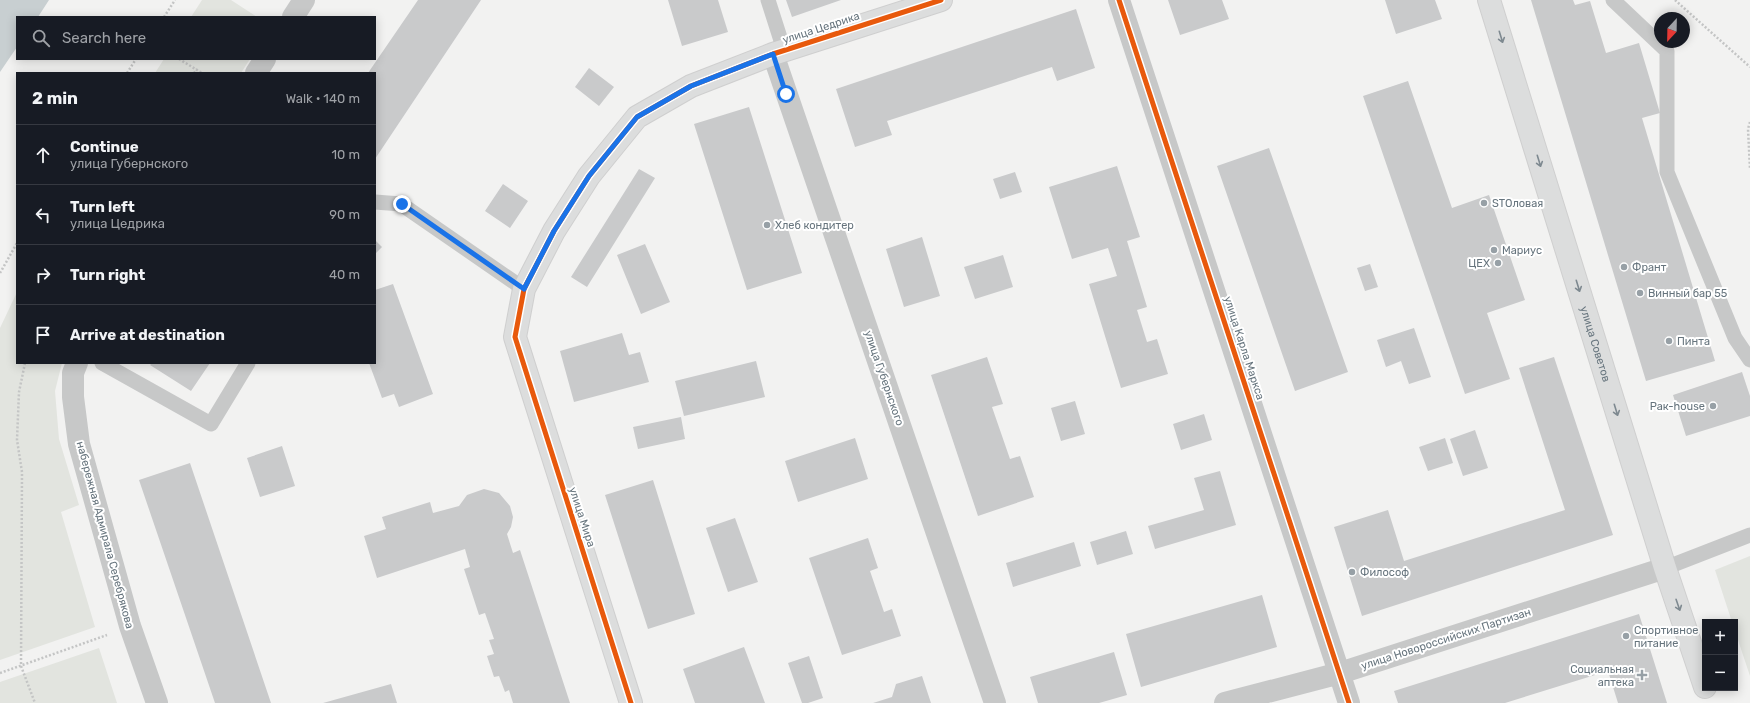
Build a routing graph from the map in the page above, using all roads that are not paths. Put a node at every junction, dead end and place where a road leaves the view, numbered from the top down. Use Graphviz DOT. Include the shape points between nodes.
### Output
graph roads {
  1 [pos="304,0"];
  2 [pos="768,0"];
  3 [pos="941,0"];
  4 [pos="1119,0"];
  5 [pos="1489,0"];
  6 [pos="1613,0"];
  7 [pos="294,16"];
  8 [pos="779,52"];
  9 [pos="264,60"];
  10 [pos="257,72"];
  11 [pos="376,202"];
  12 [pos="524,289"];
  13 [pos="515,337"];
  14 [pos="1750,360"];
  15 [pos="77,364"];
  16 [pos="104,364"];
  17 [pos="247,364"];
  18 [pos="1750,535"];
  19 [pos="1665,568"];
  20 [pos="1340,673"];
  21 [pos="1702,679"];
  22 [pos="1706,691"];
  23 [pos="157,703"];
  24 [pos="631,703"];
  25 [pos="995,703"];
  26 [pos="1225,703"];
  27 [pos="1349,703"];
  28 [pos="1710,703"];
  1 -- 7 [label="street"];
  2 -- 8 [label="lane"];
  3 -- 8 [label="street, улица Цедрика"];
  4 -- 20 [label="street, улица Карла Маркса"];
  5 -- 19 [label="street, улица Советов, one-way"];
  6 -- 14 [label="lane" via="1667,51 1667,172 1735,338"];
  8 -- 12 [label="street, улица Цедрика" via="691,86 637,117 589,176 554,231"];
  8 -- 25 [label="street, улица Губернского"];
  9 -- 10 [label="street"];
  11 -- 12 [label="lane" via="402,204"];
  12 -- 13 [label="street, улица Цедрика"];
  13 -- 24 [label="street, улица Мира"];
  15 -- 23 [label="street, набережная Адмирала Серебрякова" via="73,373 73,397 79,444 130,626"];
  16 -- 17 [label="lane" via="211,424"];
  18 -- 19 [label="lane"];
  19 -- 20 [label="street, улица Новороссийских Партизан"];
  19 -- 21 [label="street, улица Советов, one-way"];
  20 -- 26 [label="street, улица Новороссийских Партизан"];
  20 -- 27 [label="street, улица Карла Маркса"];
  22 -- 28 [label="street, улица Советов"];
}
